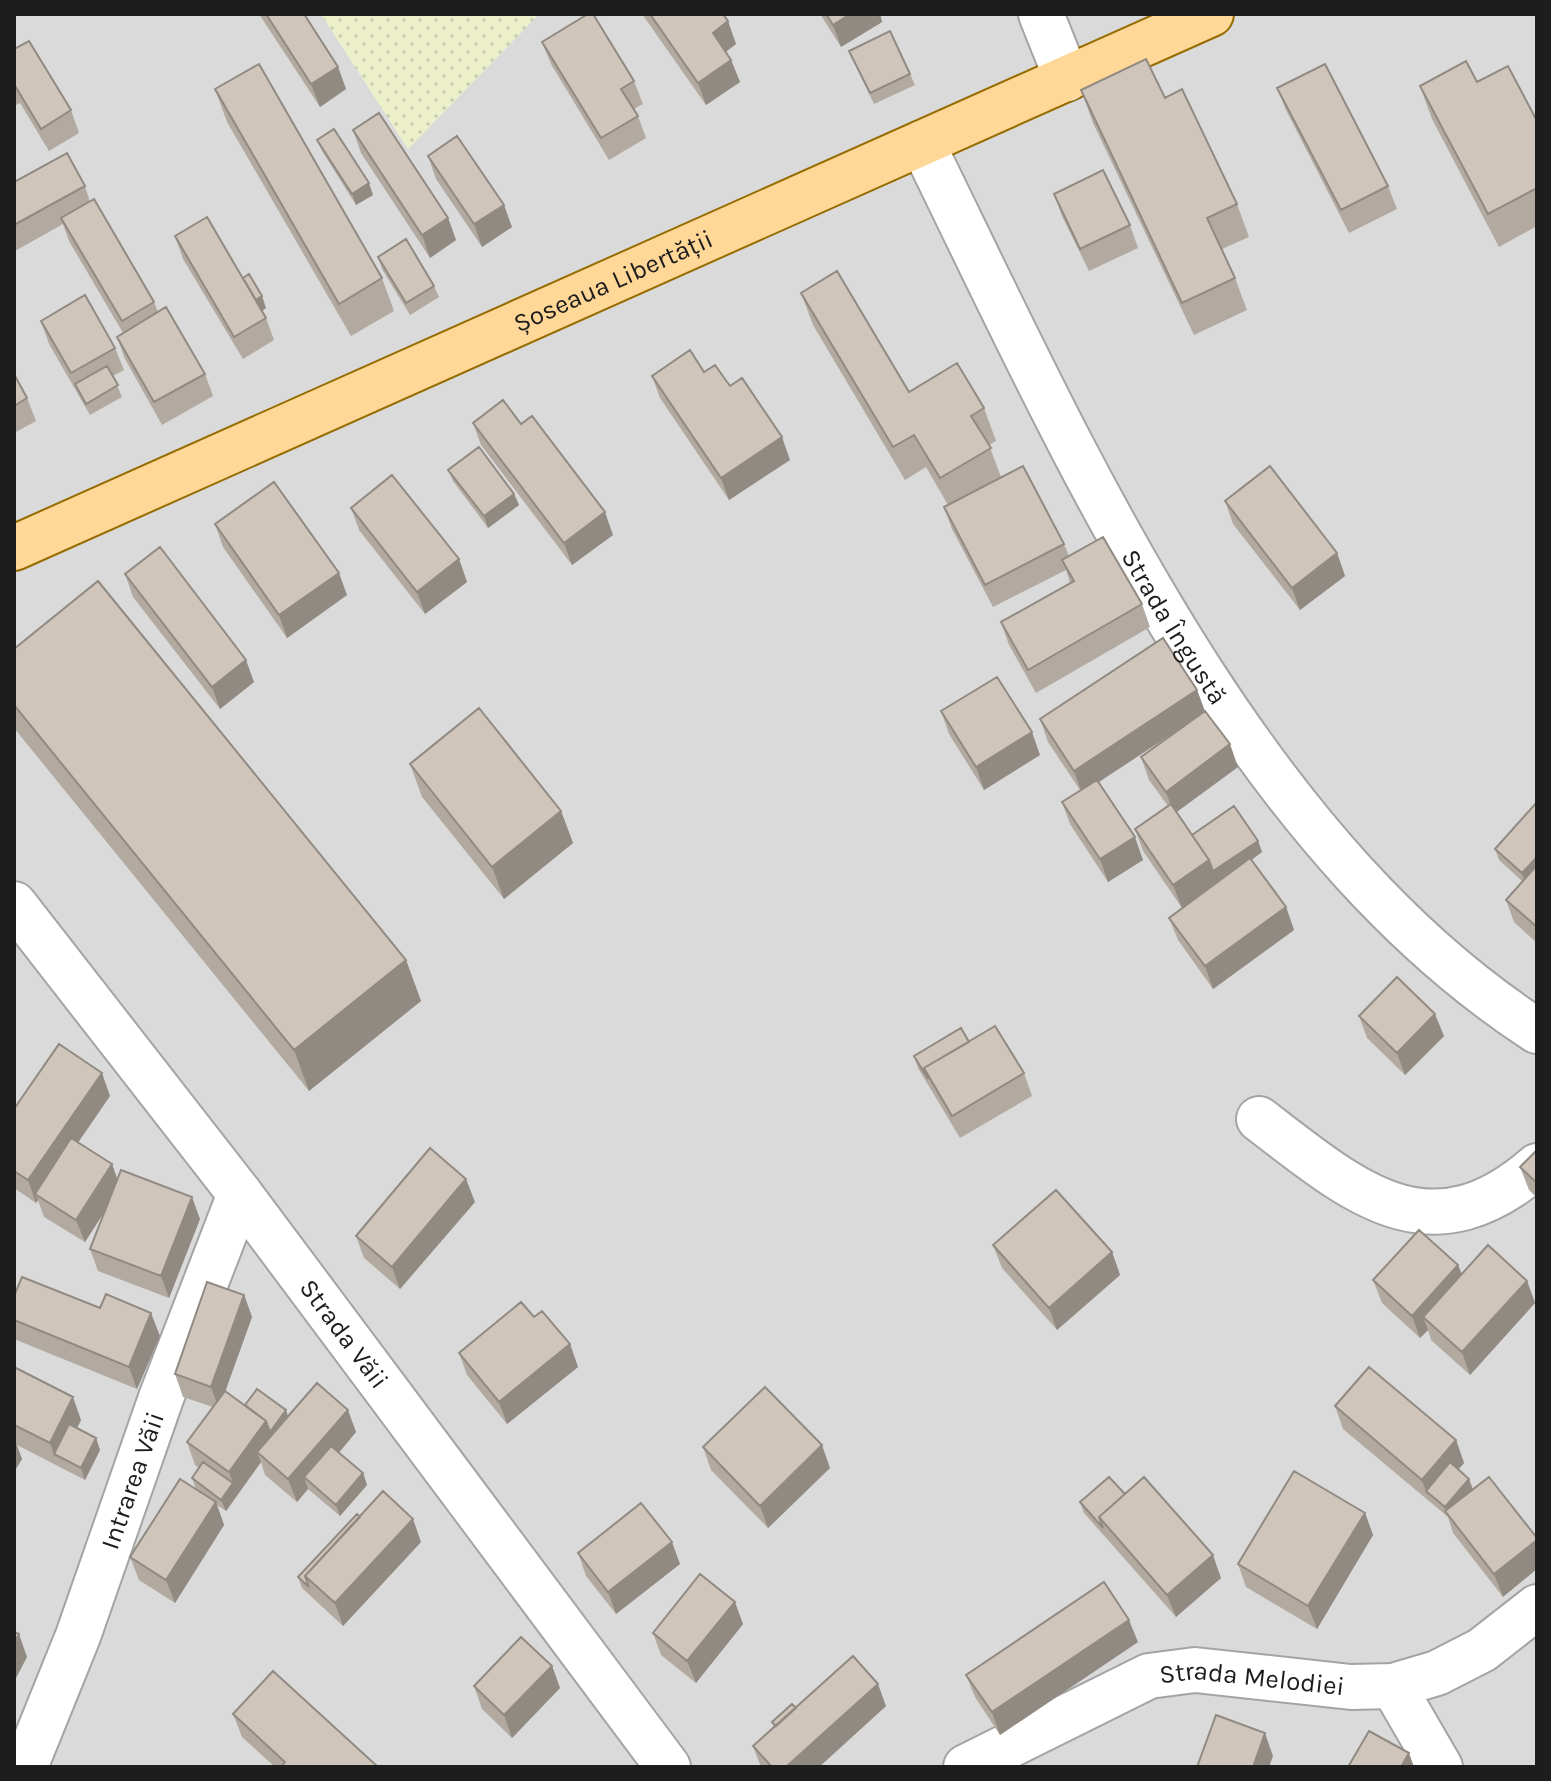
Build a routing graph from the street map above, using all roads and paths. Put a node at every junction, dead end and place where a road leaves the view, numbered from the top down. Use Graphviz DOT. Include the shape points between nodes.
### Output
graph roads {
  1 [pos="1041,14"];
  2 [pos="1211,14"];
  3 [pos="1067,79"];
  4 [pos="922,143"];
  5 [pos="14,548"];
  6 [pos="14,904"];
  7 [pos="1537,1031"];
  8 [pos="1259,1119"];
  9 [pos="1537,1166"];
  10 [pos="240,1194"];
  11 [pos="1537,1607"];
  12 [pos="1393,1686"];
  13 [pos="25,1767"];
  14 [pos="668,1767"];
  15 [pos="966,1767"];
  16 [pos="1440,1767"];
  1 -- 3 [label="street"];
  2 -- 3 [label="main road, Șoseaua Libertății"];
  3 -- 4 [label="main road, Șoseaua Libertății"];
  4 -- 5 [label="main road, Șoseaua Libertății"];
  4 -- 7 [label="street, Strada Îngustă" via="1083,466 1178,633 1267,766 1373,893 1445,962"];
  6 -- 10 [label="street, Strada Văii"];
  8 -- 9 [label="street" via="1359,1189 1415,1212 1475,1206"];
  10 -- 13 [label="street, Intrarea Văii"];
  10 -- 14 [label="street, Strada Văii"];
  11 -- 12 [label="street, Strada Melodiei" via="1482,1650 1437,1673"];
  12 -- 15 [label="street, Strada Melodiei" via="1351,1687 1195,1670 1149,1676"];
  12 -- 16 [label="street"];
}
